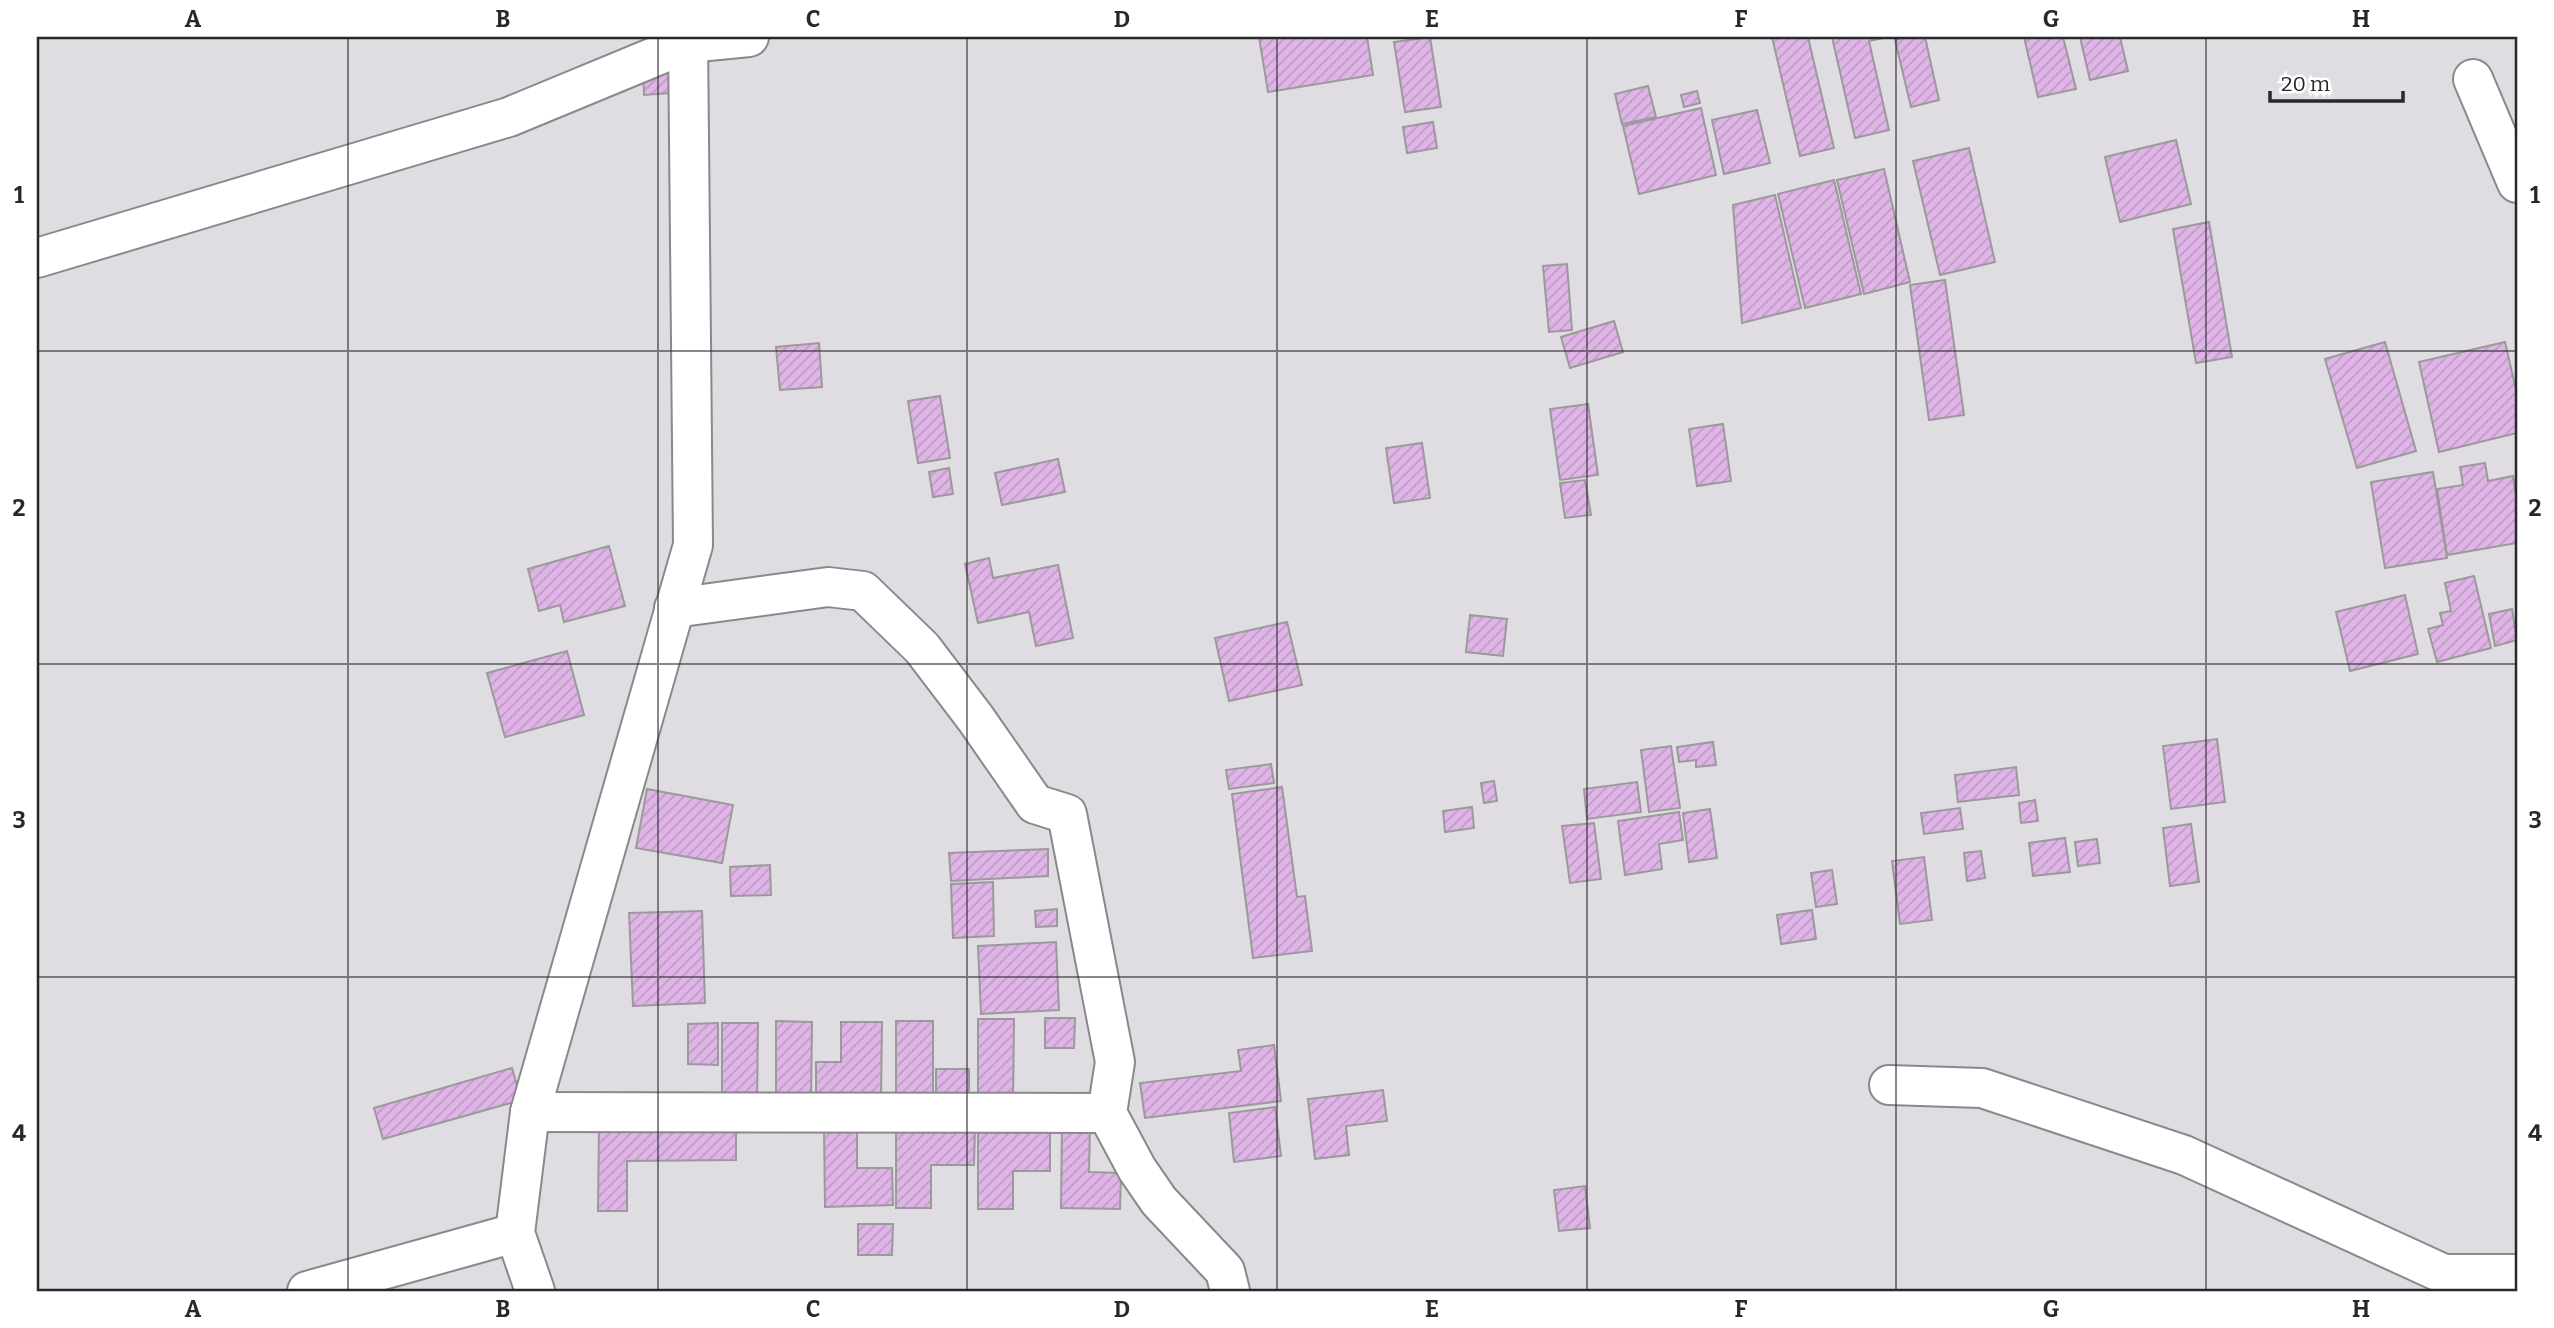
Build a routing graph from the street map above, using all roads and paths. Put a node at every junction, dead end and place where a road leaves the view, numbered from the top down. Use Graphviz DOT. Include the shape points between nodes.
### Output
graph roads {
  1 [pos="749,37"];
  2 [pos="688,40"];
  3 [pos="2473,79"];
  4 [pos="2517,183"];
  5 [pos="37,258"];
  6 [pos="674,608"];
  7 [pos="1889,1085"];
  8 [pos="530,1112"];
  9 [pos="1107,1113"];
  10 [pos="515,1233"];
  11 [pos="2517,1273"];
  12 [pos="307,1291"];
  13 [pos="535,1291"];
  14 [pos="1230,1291"];
  1 -- 2 [label="street"];
  2 -- 5 [label="street" via="509,117"];
  2 -- 6 [label="street" via="693,545"];
  3 -- 4 [label="street"];
  6 -- 8 [label="street"];
  6 -- 9 [label="street" via="828,587 863,591 922,648 1035,804 1067,814 1115,1062"];
  7 -- 11 [label="street" via="1982,1088 2183,1155 2444,1274"];
  8 -- 9 [label="street"];
  8 -- 10 [label="street"];
  9 -- 14 [label="street" via="1159,1201 1225,1271"];
  10 -- 12 [label="street"];
  10 -- 13 [label="street"];
}
